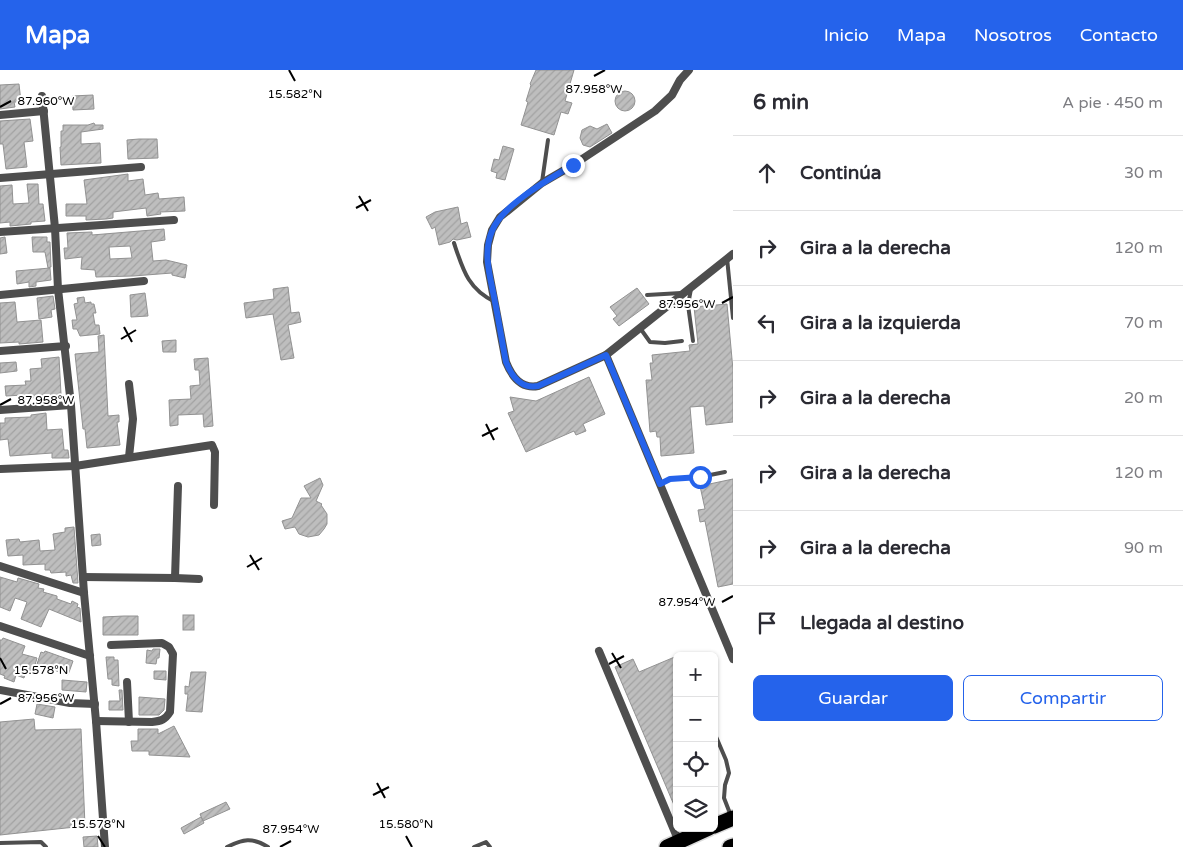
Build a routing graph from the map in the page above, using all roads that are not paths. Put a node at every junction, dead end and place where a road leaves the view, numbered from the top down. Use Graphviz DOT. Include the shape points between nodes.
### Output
graph roads {
  1 [pos="689,70"];
  2 [pos="42,96"];
  3 [pos="44,111"];
  4 [pos="0,115"];
  5 [pos="548,140"];
  6 [pos="141,167"];
  7 [pos="49,174"];
  8 [pos="0,178"];
  9 [pos="542,183"];
  10 [pos="174,220"];
  11 [pos="55,228"];
  12 [pos="0,232"];
  13 [pos="454,244"];
  14 [pos="730,256"];
  15 [pos="144,281"];
  16 [pos="58,289"];
  17 [pos="688,290"];
  18 [pos="0,295"];
  19 [pos="647,295"];
  20 [pos="495,302"];
  21 [pos="733,318"];
  22 [pos="640,328"];
  23 [pos="682,341"];
  24 [pos="693,341"];
  25 [pos="66,346"];
  26 [pos="0,351"];
  27 [pos="606,355"];
  28 [pos="129,384"];
  29 [pos="71,404"];
  30 [pos="0,410"];
  31 [pos="129,457"];
  32 [pos="75,466"];
  33 [pos="0,469"];
  34 [pos="725,472"];
  35 [pos="660,484"];
  36 [pos="178,486"];
  37 [pos="214,505"];
  38 [pos="0,566"];
  39 [pos="83,577"];
  40 [pos="175,578"];
  41 [pos="200,579"];
  42 [pos="84,593"];
  43 [pos="0,626"];
  44 [pos="111,645"];
  45 [pos="599,651"];
  46 [pos="90,656"];
  47 [pos="732,656"];
  48 [pos="127,682"];
  49 [pos="0,690"];
  50 [pos="95,704"];
  51 [pos="96,721"];
  52 [pos="129,722"];
  53 [pos="718,741"];
  54 [pos="733,818"];
  55 [pos="718,824"];
  56 [pos="701,832"];
  57 [pos="22,842"];
  58 [pos="0,843"];
  59 [pos="673,844"];
  60 [pos="24,847"];
  61 [pos="46,847"];
  62 [pos="105,847"];
  63 [pos="227,847"];
  64 [pos="268,847"];
  65 [pos="474,847"];
  66 [pos="490,847"];
  1 -- 9 [label="street" via="672,95 655,111"];
  2 -- 3 [label="street"];
  3 -- 4 [label="street"];
  3 -- 7 [label="street"];
  5 -- 9 [label="lane"];
  6 -- 7 [label="street"];
  7 -- 8 [label="street"];
  7 -- 11 [label="street"];
  9 -- 20 [label="street" via="500,217 492,230 487,262"];
  10 -- 11 [label="street"];
  11 -- 12 [label="street"];
  11 -- 16 [label="street"];
  13 -- 20 [label="lane" via="470,284 482,296"];
  14 -- 17 [label="street"];
  14 -- 21 [label="lane"];
  15 -- 16 [label="street"];
  16 -- 18 [label="street"];
  16 -- 25 [label="street"];
  17 -- 19 [label="lane" via="675,295"];
  17 -- 22 [label="street"];
  17 -- 24 [label="lane"];
  20 -- 27 [label="street" via="506,362 510,372 523,385 538,386"];
  22 -- 23 [label="lane" via="650,342"];
  22 -- 27 [label="street"];
  25 -- 26 [label="street"];
  25 -- 29 [label="street"];
  27 -- 35 [label="street"];
  28 -- 31 [label="street" via="133,419"];
  29 -- 30 [label="street"];
  29 -- 32 [label="street"];
  31 -- 32 [label="street"];
  31 -- 37 [label="street" via="212,445 215,452"];
  32 -- 33 [label="street"];
  32 -- 39 [label="street"];
  34 -- 35 [label="lane" via="670,479"];
  35 -- 47 [label="street"];
  36 -- 40 [label="street"];
  38 -- 42 [label="street"];
  39 -- 40 [label="street"];
  39 -- 42 [label="street"];
  40 -- 41 [label="street"];
  42 -- 46 [label="street"];
  43 -- 46 [label="street"];
  44 -- 52 [label="street" via="162,643 173,654 170,712 161,721"];
  45 -- 59 [label="street"];
  46 -- 50 [label="street"];
  48 -- 52 [label="street"];
  49 -- 50 [label="street" via="70,703"];
  50 -- 51 [label="street"];
  51 -- 52 [label="street"];
  51 -- 62 [label="street"];
  53 -- 54 [label="lane" via="729,773 724,798"];
  54 -- 55 [label="highway"];
  56 -- 59 [label="highway"];
  57 -- 58 [label="lane"];
  57 -- 60 [label="lane"];
  57 -- 61 [label="lane" via="40,842"];
  63 -- 64 [label="lane" via="248,840"];
  65 -- 66 [label="lane" via="486,842"];
}
